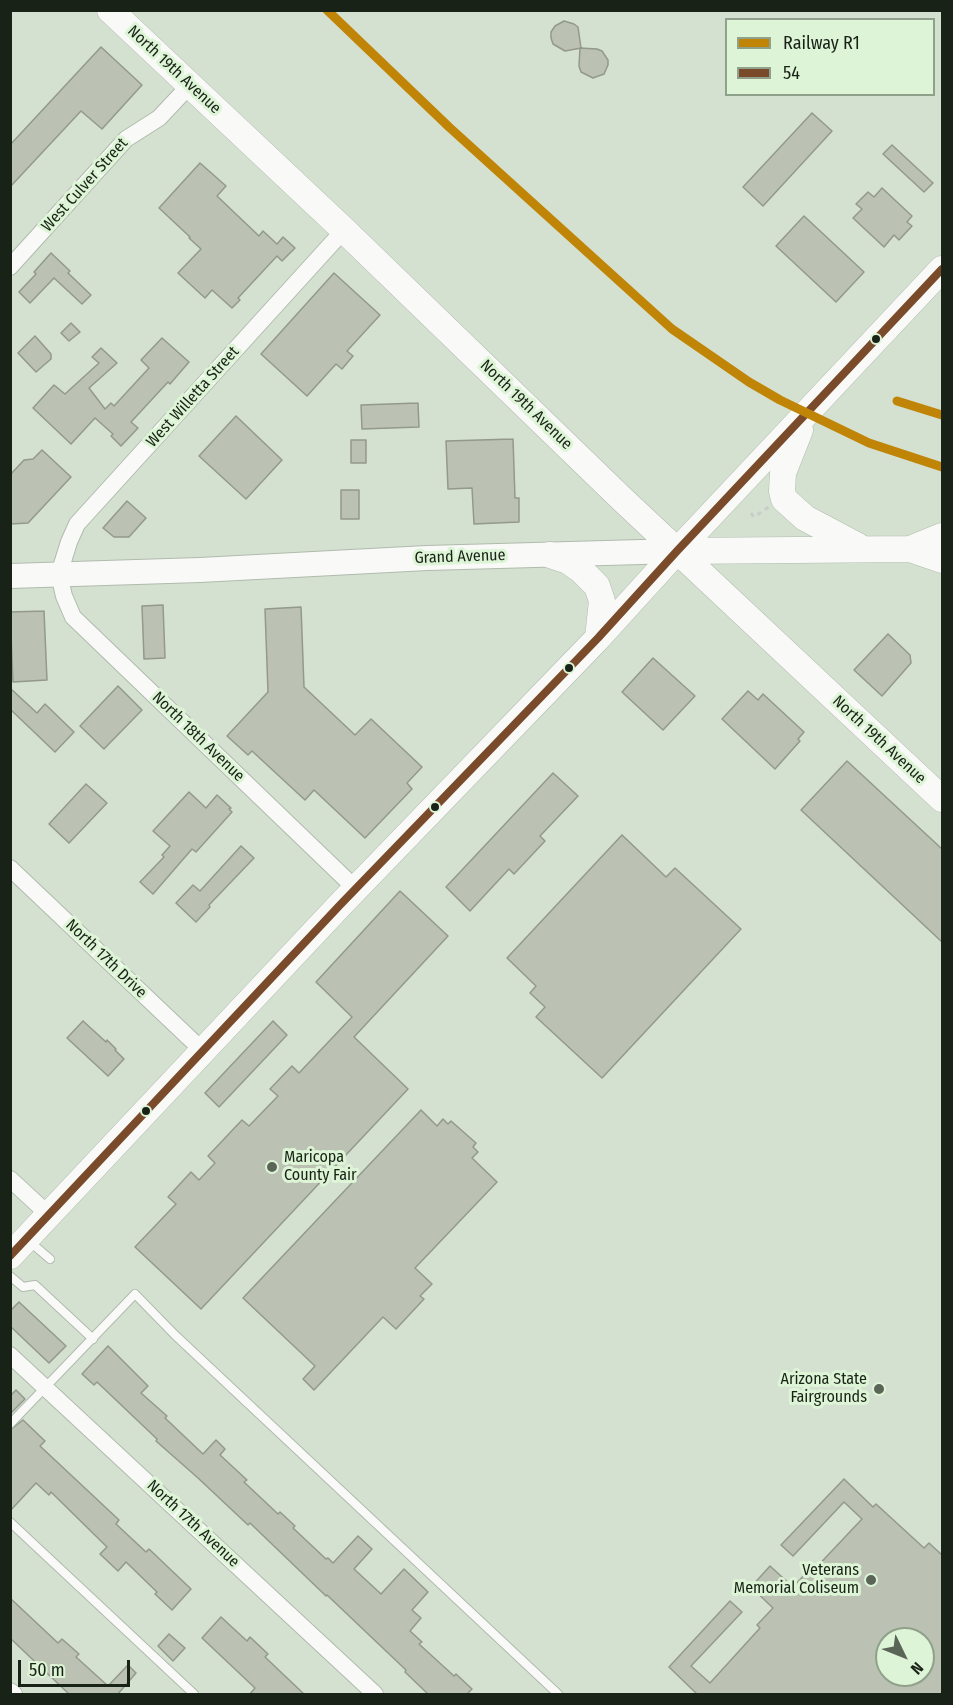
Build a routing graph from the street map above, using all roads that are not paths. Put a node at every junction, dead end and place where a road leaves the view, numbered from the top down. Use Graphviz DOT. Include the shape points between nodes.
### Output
graph roads {
  1 [pos="110,10"];
  2 [pos="190,85"];
  3 [pos="344,230"];
  4 [pos="10,267"];
  5 [pos="942,269"];
  6 [pos="807,414"];
  7 [pos="942,536"];
  8 [pos="864,548"];
  9 [pos="910,549"];
  10 [pos="677,551"];
  11 [pos="550,555"];
  12 [pos="942,560"];
  13 [pos="59,574"];
  14 [pos="10,576"];
  15 [pos="598,638"];
  16 [pos="942,800"];
  17 [pos="10,868"];
  18 [pos="356,889"];
  19 [pos="202,1050"];
  20 [pos="10,1179"];
  21 [pos="49,1215"];
  22 [pos="19,1248"];
  23 [pos="50,1259"];
  24 [pos="10,1276"];
  25 [pos="93,1339"];
  26 [pos="10,1355"];
  27 [pos="46,1387"];
  28 [pos="10,1424"];
  29 [pos="10,1522"];
  30 [pos="10,1691"];
  31 [pos="14,1695"];
  32 [pos="194,1695"];
  33 [pos="375,1695"];
  34 [pos="558,1695"];
  1 -- 2 [label="main road, North 19th Avenue"];
  2 -- 3 [label="main road, North 19th Avenue"];
  2 -- 4 [label="street, West Culver Street" via="160,116 126,139"];
  3 -- 10 [label="main road, North 19th Avenue"];
  3 -- 13 [label="street, West Willetta Street" via="77,524"];
  5 -- 6 [label="main road"];
  6 -- 8 [label="main road" via="783,473 784,499 805,518"];
  6 -- 10 [label="main road"];
  7 -- 9 [label="main road, Grand Avenue"];
  8 -- 9 [label="main road, Grand Avenue"];
  8 -- 10 [label="main road, Grand Avenue"];
  9 -- 12 [label="main road, Grand Avenue"];
  10 -- 11 [label="main road, Grand Avenue"];
  10 -- 15 [label="main road"];
  10 -- 16 [label="main road, North 19th Avenue"];
  11 -- 13 [label="main road, Grand Avenue"];
  11 -- 15 [label="main road" via="582,570 597,586 602,602"];
  13 -- 14 [label="main road, Grand Avenue"];
  13 -- 18 [label="street, North 18th Avenue" via="73,617"];
  15 -- 18 [label="main road"];
  17 -- 19 [label="street, North 17th Drive"];
  18 -- 19 [label="main road"];
  19 -- 21 [label="main road"];
  20 -- 21 [label="street"];
  21 -- 22 [label="main road"];
  22 -- 23 [label="lane"];
  24 -- 25 [label="lane" via="22,1287 35,1285"];
  25 -- 27 [label="lane"];
  25 -- 34 [label="lane" via="135,1294"];
  26 -- 27 [label="street, North 17th Avenue"];
  27 -- 28 [label="lane"];
  27 -- 33 [label="street, North 17th Avenue"];
  29 -- 32 [label="lane"];
  30 -- 31 [label="street"];
}
